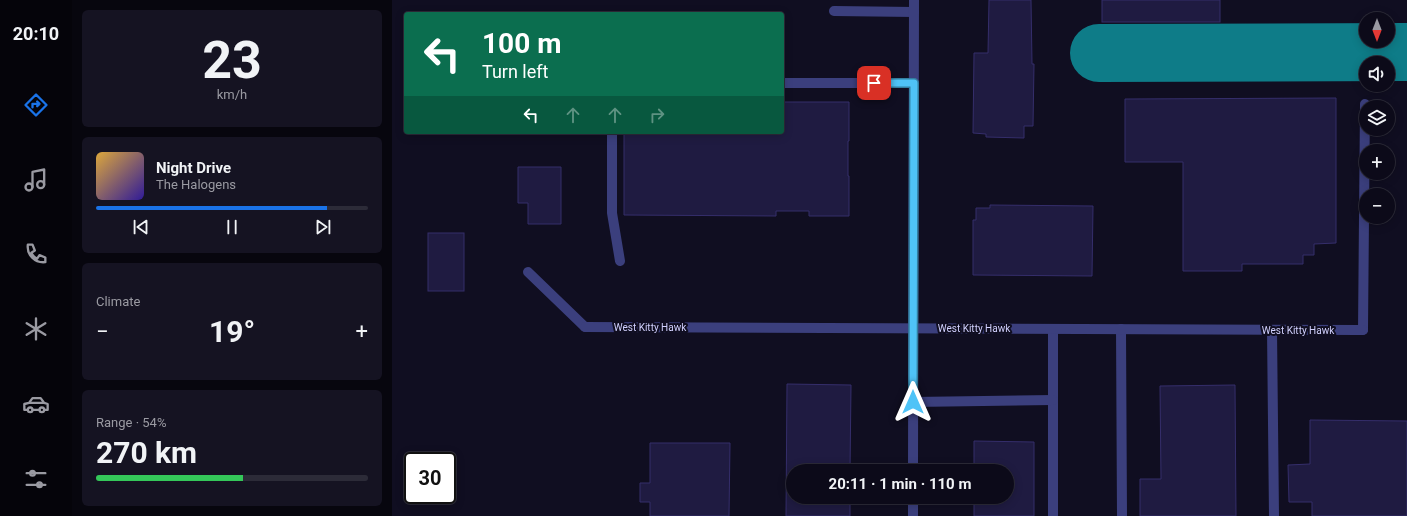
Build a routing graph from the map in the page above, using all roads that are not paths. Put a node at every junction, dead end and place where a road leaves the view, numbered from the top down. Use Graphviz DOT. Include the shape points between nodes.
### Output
graph roads {
  1 [pos="914,0"];
  2 [pos="834,11"];
  3 [pos="914,12"];
  4 [pos="784,83"];
  5 [pos="914,83"];
  6 [pos="612,134"];
  7 [pos="1365,136"];
  8 [pos="620,261"];
  9 [pos="528,272"];
  10 [pos="913,328"];
  11 [pos="1053,329"];
  12 [pos="1121,329"];
  13 [pos="1272,330"];
  14 [pos="1053,400"];
  15 [pos="913,402"];
  16 [pos="913,464"];
  17 [pos="913,504"];
  18 [pos="913,516"];
  19 [pos="1053,516"];
  20 [pos="1122,516"];
  21 [pos="1274,516"];
  1 -- 3 [label="street"];
  2 -- 3 [label="street"];
  3 -- 5 [label="street"];
  4 -- 5 [label="street"];
  5 -- 10 [label="street"];
  6 -- 8 [label="street" via="612,213"];
  7 -- 13 [label="street, West Kitty Hawk" via="1363,330"];
  9 -- 10 [label="street, West Kitty Hawk" via="585,327"];
  10 -- 11 [label="street, West Kitty Hawk"];
  10 -- 15 [label="street"];
  11 -- 12 [label="street, West Kitty Hawk"];
  11 -- 14 [label="street"];
  12 -- 13 [label="street, West Kitty Hawk"];
  12 -- 20 [label="street"];
  13 -- 21 [label="street"];
  14 -- 15 [label="street"];
  14 -- 19 [label="street"];
  15 -- 16 [label="street"];
  17 -- 18 [label="street"];
}
